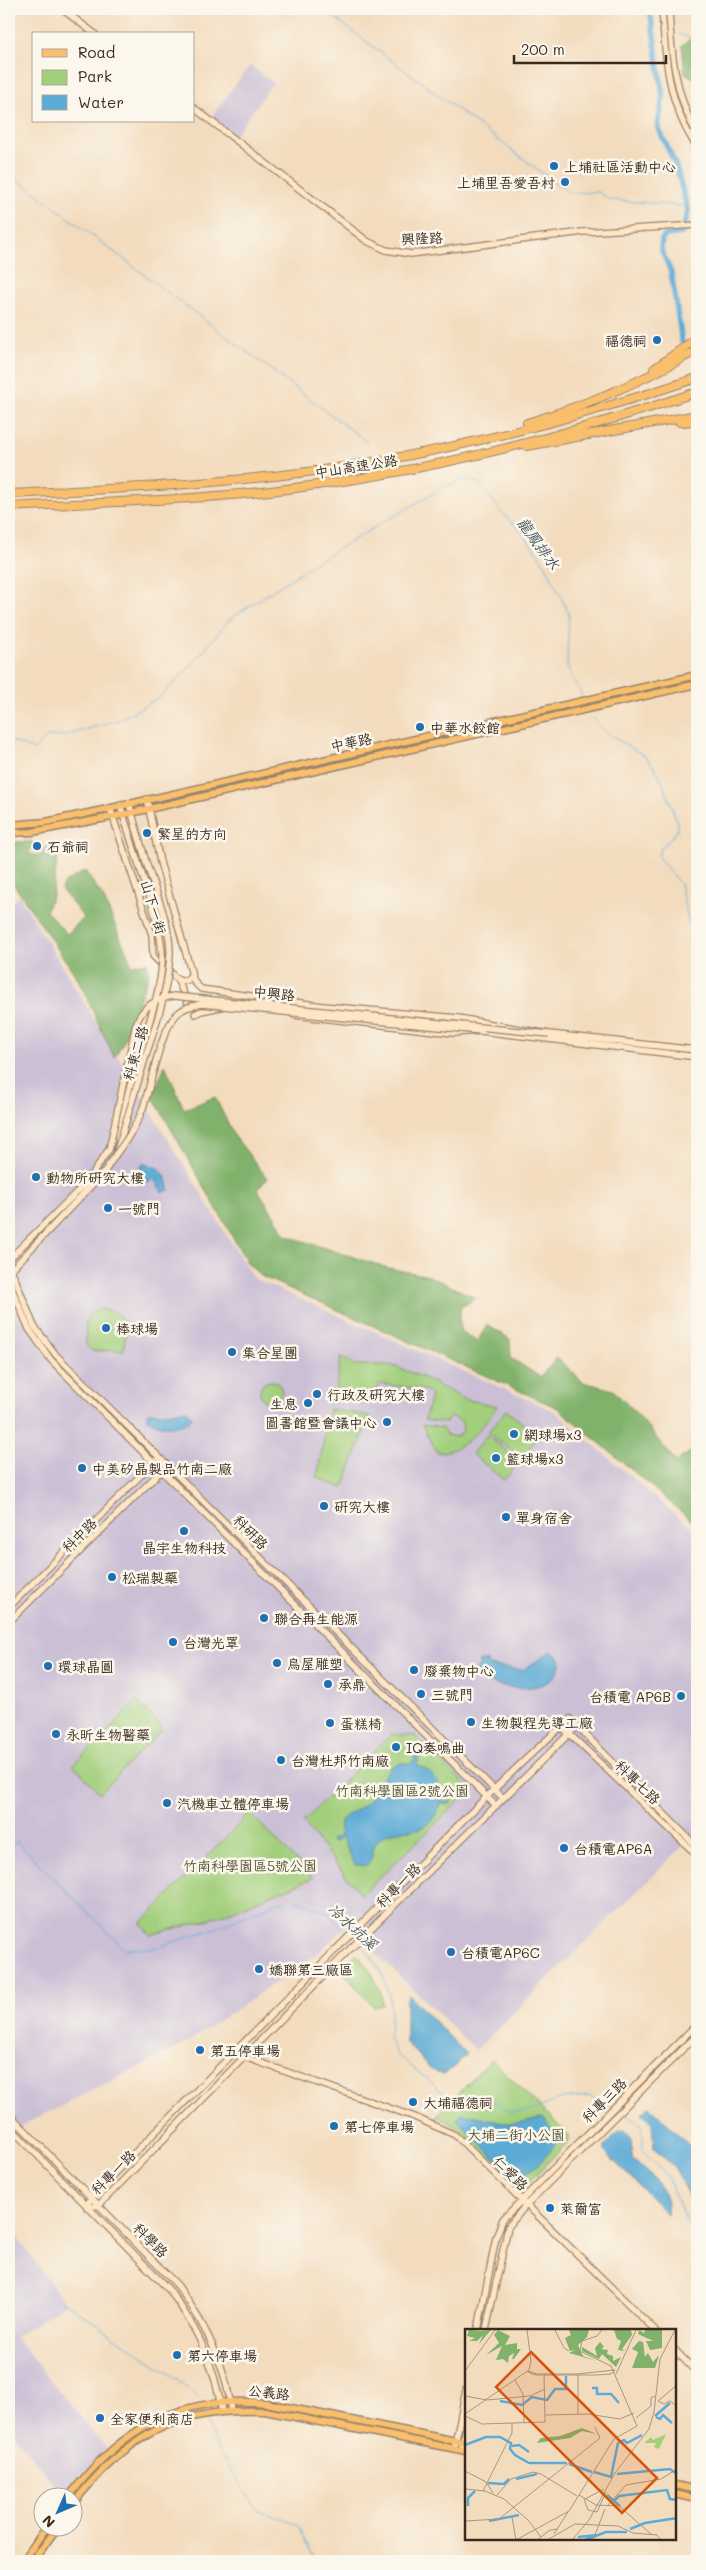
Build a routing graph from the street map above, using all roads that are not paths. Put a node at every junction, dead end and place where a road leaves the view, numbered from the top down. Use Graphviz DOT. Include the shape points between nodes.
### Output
graph roads {
  1 [pos="62,9"];
  2 [pos="662,9"];
  3 [pos="669,9"];
  4 [pos="92,32"];
  5 [pos="195,109"];
  6 [pos="697,134"];
  7 [pos="697,147"];
  8 [pos="697,225"];
  9 [pos="697,338"];
  10 [pos="697,350"];
  11 [pos="697,378"];
  12 [pos="636,381"];
  13 [pos="697,392"];
  14 [pos="697,415"];
  15 [pos="697,421"];
  16 [pos="633,426"];
  17 [pos="513,431"];
  18 [pos="510,448"];
  19 [pos="9,494"];
  20 [pos="9,507"];
  21 [pos="697,676"];
  22 [pos="697,684"];
  23 [pos="363,752"];
  24 [pos="365,760"];
  25 [pos="147,799"];
  26 [pos="128,803"];
  27 [pos="120,805"];
  28 [pos="110,808"];
  29 [pos="150,808"];
  30 [pos="130,813"];
  31 [pos="122,815"];
  32 [pos="112,817"];
  33 [pos="9,825"];
  34 [pos="9,833"];
  35 [pos="192,974"];
  36 [pos="177,979"];
  37 [pos="189,1005"];
  38 [pos="217,1007"];
  39 [pos="195,1014"];
  40 [pos="481,1031"];
  41 [pos="550,1034"];
  42 [pos="574,1036"];
  43 [pos="583,1044"];
  44 [pos="145,1048"];
  45 [pos="697,1050"];
  46 [pos="690,1056"];
  47 [pos="697,1057"];
  48 [pos="109,1150"];
  49 [pos="116,1154"];
  50 [pos="9,1259"];
  51 [pos="10,1269"];
  52 [pos="9,1282"];
  53 [pos="156,1459"];
  54 [pos="164,1468"];
  55 [pos="9,1607"];
  56 [pos="9,1622"];
  57 [pos="570,1719"];
  58 [pos="562,1726"];
  59 [pos="577,1726"];
  60 [pos="569,1734"];
  61 [pos="495,1789"];
  62 [pos="487,1798"];
  63 [pos="503,1798"];
  64 [pos="496,1806"];
  65 [pos="697,1847"];
  66 [pos="697,1855"];
  67 [pos="372,1913"];
  68 [pos="366,1920"];
  69 [pos="379,1921"];
  70 [pos="373,1927"];
  71 [pos="697,2024"];
  72 [pos="697,2035"];
  73 [pos="233,2053"];
  74 [pos="243,2058"];
  75 [pos="9,2114"];
  76 [pos="9,2126"];
  77 [pos="91,2197"];
  78 [pos="520,2200"];
  79 [pos="99,2205"];
  80 [pos="526,2205"];
  81 [pos="87,2207"];
  82 [pos="478,2329"];
  83 [pos="486,2329"];
  84 [pos="654,2329"];
  85 [pos="676,2351"];
  86 [pos="697,2373"];
  87 [pos="465,2395"];
  88 [pos="230,2402"];
  89 [pos="220,2404"];
  90 [pos="231,2411"];
  91 [pos="222,2412"];
  92 [pos="456,2441"];
  93 [pos="464,2443"];
  94 [pos="454,2449"];
  95 [pos="464,2451"];
  96 [pos="676,2486"];
  97 [pos="75,2488"];
  98 [pos="697,2490"];
  99 [pos="82,2492"];
  100 [pos="676,2494"];
  101 [pos="697,2499"];
  102 [pos="39,2538"];
  103 [pos="49,2538"];
  104 [pos="23,2561"];
  105 [pos="33,2561"];
  1 -- 4 [label="street"];
  2 -- 7 [label="street" via="670,87 680,116"];
  3 -- 6 [label="street" via="677,83 684,108"];
  5 -- 8 [label="street, 興隆路" via="367,241 386,250 411,254 582,232"];
  9 -- 12 [label="highway"];
  10 -- 12 [label="highway"];
  11 -- 17 [label="highway, 中山高速公路" via="635,399"];
  12 -- 17 [label="highway" via="591,401 521,425"];
  13 -- 18 [label="highway, 中山高速公路"];
  14 -- 16 [label="highway"];
  15 -- 16 [label="highway"];
  16 -- 18 [label="highway"];
  17 -- 19 [label="highway, 中山高速公路" via="427,452 309,472 198,484"];
  18 -- 20 [label="highway, 中山高速公路" via="382,475 251,493"];
  21 -- 23 [label="main road, 中華路"];
  22 -- 24 [label="main road, 中華路"];
  23 -- 24 [label="main road"];
  23 -- 25 [label="main road, 中華路"];
  24 -- 29 [label="main road, 中華路"];
  25 -- 26 [label="main road, 中華路"];
  25 -- 29 [label="street, 中興路"];
  26 -- 27 [label="main road, 中華路"];
  26 -- 30 [label="street, 科東二路"];
  27 -- 28 [label="main road, 中華路"];
  27 -- 31 [label="street, 科東二路"];
  28 -- 32 [label="street, 山下一街"];
  28 -- 33 [label="main road, 中華路" via="46,822"];
  29 -- 30 [label="main road, 中華路"];
  29 -- 35 [label="street, 中興路" via="160,862"];
  30 -- 31 [label="main road, 中華路"];
  30 -- 44 [label="street, 科東二路, bridge" via="168,936 170,955 163,1000"];
  31 -- 32 [label="main road, 中華路"];
  31 -- 44 [label="street, 科東二路, bridge" via="160,936 162,955"];
  32 -- 34 [label="main road, 中華路" via="32,832"];
  32 -- 36 [label="street, 山下一街" via="152,936 153,956"];
  35 -- 36 [label="street" via="187,981"];
  35 -- 41 [label="street, 中興路" via="201,989 323,1006 458,1018"];
  36 -- 37 [label="street, 山下一街"];
  37 -- 38 [label="street, 中興路"];
  38 -- 39 [label="street, 中興路"];
  38 -- 40 [label="street, 中興路" via="453,1033"];
  40 -- 43 [label="street, 中興路"];
  40 -- 49 [label="street, 中興路, bridge" via="202,1004 188,1006 177,1014 166,1034 142,1110 128,1139"];
  41 -- 42 [label="street, 中興路"];
  41 -- 48 [label="street, 中興路, bridge" via="174,996 161,998 148,1005 136,1024"];
  42 -- 43 [label="street"];
  42 -- 45 [label="street, 中興路"];
  43 -- 46 [label="street, 中興路"];
  44 -- 48 [label="street, 科東二路"];
  44 -- 49 [label="street, 科東二路"];
  45 -- 46 [label="street"];
  46 -- 47 [label="street, 中興路"];
  48 -- 50 [label="street, 科東二路" via="86,1182"];
  49 -- 51 [label="street, 科東二路" via="86,1193"];
  51 -- 53 [label="street, 科研路" via="34,1326 56,1355"];
  52 -- 53 [label="street, 科研路" via="29,1329 51,1360"];
  53 -- 54 [label="street, 科研路"];
  53 -- 55 [label="street, 科中路"];
  54 -- 56 [label="street, 科中路"];
  54 -- 61 [label="street, 科研路"];
  54 -- 62 [label="street, 科研路"];
  57 -- 58 [label="street, 科專一路"];
  57 -- 59 [label="street, 科專七路"];
  58 -- 60 [label="street, 科專七路"];
  58 -- 61 [label="street, 科專一路"];
  59 -- 60 [label="street, 科專一路"];
  59 -- 65 [label="street, 科專七路"];
  60 -- 63 [label="street, 科專一路"];
  60 -- 66 [label="street, 科專七路"];
  61 -- 62 [label="street, 科專一路"];
  61 -- 63 [label="street, 科研路"];
  62 -- 64 [label="street, 科研路"];
  62 -- 67 [label="street, 科專一路"];
  63 -- 64 [label="street, 科專一路"];
  64 -- 69 [label="street, 科專一路"];
  67 -- 68 [label="street, 科專一路"];
  67 -- 69 [label="street"];
  68 -- 70 [label="street"];
  68 -- 73 [label="street, 科專一路"];
  69 -- 70 [label="street, 科專一路"];
  70 -- 74 [label="street, 科專一路"];
  71 -- 78 [label="street, 科專三路"];
  72 -- 80 [label="street, 科專三路"];
  73 -- 74 [label="street, 仁愛路"];
  73 -- 77 [label="street, 科專一路"];
  74 -- 78 [label="street, 仁愛路" via="446,2130 455,2135"];
  74 -- 79 [label="street, 科專一路"];
  75 -- 77 [label="street, 科學路"];
  76 -- 81 [label="street, 科學路"];
  77 -- 79 [label="street, 科學路"];
  77 -- 81 [label="street, 科專一路"];
  78 -- 80 [label="street, 仁愛路"];
  78 -- 82 [label="street, 科專三路" via="503,2219 496,2237"];
  79 -- 81 [label="street, 科專一路"];
  79 -- 88 [label="street, 科學路" via="168,2274 195,2310 219,2358"];
  80 -- 83 [label="street, 科專三路" via="508,2226"];
  80 -- 84 [label="street, 仁愛路"];
  81 -- 89 [label="street, 科學路" via="162,2281 184,2311 207,2352"];
  85 -- 86 [label="street"];
  87 -- 92 [label="street"];
  88 -- 89 [label="main road, 公義路"];
  88 -- 90 [label="street, 科學路"];
  88 -- 92 [label="main road, 公義路" via="266,2403"];
  89 -- 91 [label="street, 科學路"];
  89 -- 97 [label="main road, 公義路" via="186,2409 158,2418 124,2438 86,2473"];
  90 -- 91 [label="main road, 公義路"];
  90 -- 94 [label="main road, 公義路" via="265,2411"];
  91 -- 99 [label="main road, 公義路" via="188,2417 129,2444"];
  92 -- 93 [label="main road, 公義路"];
  92 -- 94 [label="street"];
  93 -- 95 [label="street"];
  94 -- 95 [label="main road, 公義路"];
  96 -- 98 [label="main road"];
  100 -- 101 [label="main road"];
  102 -- 104 [label="main road"];
  103 -- 105 [label="main road"];
}
